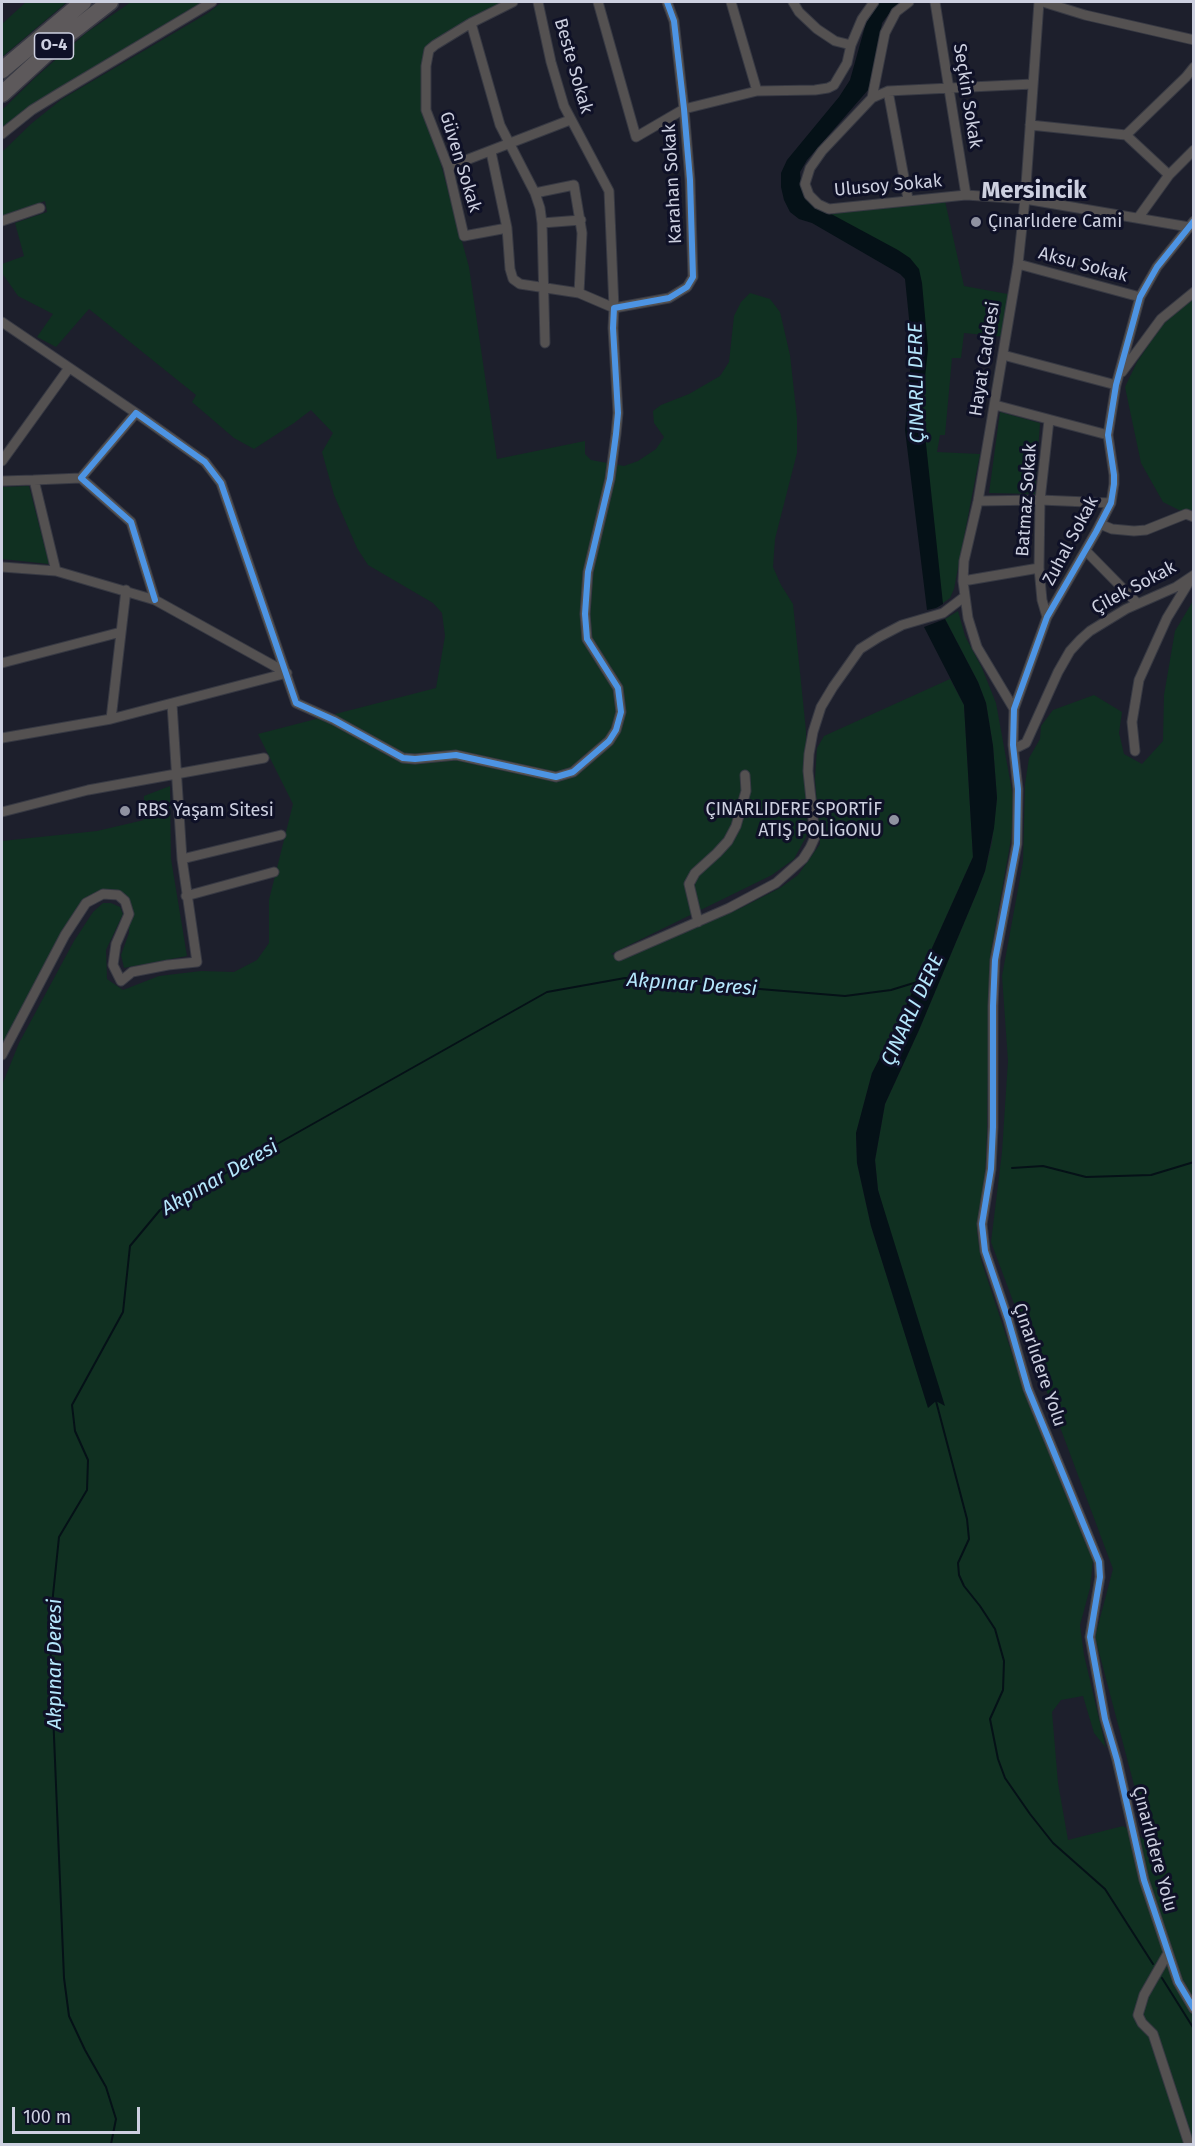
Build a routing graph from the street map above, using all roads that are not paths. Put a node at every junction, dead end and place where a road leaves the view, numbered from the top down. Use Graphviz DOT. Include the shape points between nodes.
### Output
graph roads {
  1 [pos="82,2"];
  2 [pos="110,2"];
  3 [pos="212,2"];
  4 [pos="513,2"];
  5 [pos="538,2"];
  6 [pos="598,2"];
  7 [pos="667,2"];
  8 [pos="731,2"];
  9 [pos="793,2"];
  10 [pos="874,2"];
  11 [pos="909,2"];
  12 [pos="935,2"];
  13 [pos="1041,2"];
  14 [pos="471,23"];
  15 [pos="1194,40"];
  16 [pos="851,45"];
  17 [pos="1194,67"];
  18 [pos="2,70"];
  19 [pos="1033,84"];
  20 [pos="948,89"];
  21 [pos="757,91"];
  22 [pos="888,91"];
  23 [pos="2,94"];
  24 [pos="872,98"];
  25 [pos="684,109"];
  26 [pos="570,120"];
  27 [pos="1030,125"];
  28 [pos="2,134"];
  29 [pos="1126,135"];
  30 [pos="509,144"];
  31 [pos="1194,150"];
  32 [pos="490,152"];
  33 [pos="448,167"];
  34 [pos="1169,175"];
  35 [pos="535,193"];
  36 [pos="966,195"];
  37 [pos="1025,199"];
  38 [pos="908,200"];
  39 [pos="40,208"];
  40 [pos="1138,218"];
  41 [pos="581,220"];
  42 [pos="2,221"];
  43 [pos="542,223"];
  44 [pos="1191,224"];
  45 [pos="507,228"];
  46 [pos="1018,264"];
  47 [pos="544,287"];
  48 [pos="1194,292"];
  49 [pos="579,293"];
  50 [pos="1140,297"];
  51 [pos="614,308"];
  52 [pos="2,322"];
  53 [pos="545,343"];
  54 [pos="1003,355"];
  55 [pos="69,368"];
  56 [pos="1117,381"];
  57 [pos="995,405"];
  58 [pos="136,413"];
  59 [pos="1049,420"];
  60 [pos="1107,435"];
  61 [pos="2,461"];
  62 [pos="81,478"];
  63 [pos="34,480"];
  64 [pos="2,481"];
  65 [pos="1040,500"];
  66 [pos="978,501"];
  67 [pos="1111,503"];
  68 [pos="1194,517"];
  69 [pos="1100,524"];
  70 [pos="1086,551"];
  71 [pos="2,567"];
  72 [pos="1039,568"];
  73 [pos="56,571"];
  74 [pos="1194,575"];
  75 [pos="963,581"];
  76 [pos="126,590"];
  77 [pos="964,597"];
  78 [pos="155,600"];
  79 [pos="1137,603"];
  80 [pos="1047,617"];
  81 [pos="121,632"];
  82 [pos="2,663"];
  83 [pos="287,673"];
  84 [pos="172,704"];
  85 [pos="1014,709"];
  86 [pos="111,719"];
  87 [pos="2,738"];
  88 [pos="1014,749"];
  89 [pos="1135,751"];
  90 [pos="264,758"];
  91 [pos="175,775"];
  92 [pos="745,775"];
  93 [pos="2,812"];
  94 [pos="281,835"];
  95 [pos="182,859"];
  96 [pos="274,872"];
  97 [pos="186,896"];
  98 [pos="698,922"];
  99 [pos="619,956"];
  100 [pos="2,1056"];
  101 [pos="1168,1953"];
  102 [pos="1194,2009"];
  103 [pos="1189,2145"];
  1 -- 18 [label="highway, O-4"];
  2 -- 23 [label="highway, O-4"];
  3 -- 28 [label="street" via="49,99"];
  4 -- 14 [label="street, Güven Sokak"];
  5 -- 26 [label="street, Beste Sokak" via="551,63"];
  6 -- 25 [label="street" via="636,137"];
  7 -- 25 [label="street, Karahan Sokak" via="674,21"];
  8 -- 21 [label="street"];
  9 -- 16 [label="street" via="817,29"];
  10 -- 16 [label="street"];
  11 -- 24 [label="street" via="896,12 885,33"];
  12 -- 20 [label="street, Seçkin Sokak"];
  13 -- 15 [label="street"];
  13 -- 19 [label="street, Hayat Caddesi"];
  14 -- 30 [label="street" via="492,102"];
  14 -- 33 [label="street, Güven Sokak" via="429,50 426,66 426,110"];
  16 -- 21 [label="street" via="843,71 828,88"];
  17 -- 29 [label="street"];
  19 -- 20 [label="street"];
  19 -- 27 [label="street, Hayat Caddesi"];
  20 -- 22 [label="street"];
  20 -- 36 [label="street, Seçkin Sokak"];
  21 -- 25 [label="street"];
  22 -- 24 [label="street"];
  22 -- 38 [label="street"];
  24 -- 38 [label="street, Ulusoy Sokak" via="822,151 807,174 806,189 812,200 829,208"];
  25 -- 51 [label="street, Karahan Sokak" via="693,277 687,287 669,298"];
  26 -- 30 [label="street"];
  26 -- 51 [label="street, Beste Sokak" via="609,191"];
  27 -- 29 [label="street"];
  27 -- 37 [label="street, Hayat Caddesi"];
  29 -- 34 [label="street"];
  30 -- 32 [label="street"];
  30 -- 35 [label="street"];
  31 -- 34 [label="street"];
  32 -- 33 [label="street"];
  32 -- 45 [label="street"];
  33 -- 45 [label="street, Güven Sokak" via="464,236"];
  34 -- 40 [label="street"];
  35 -- 41 [label="street" via="574,185"];
  35 -- 43 [label="street"];
  36 -- 37 [label="street, Ulusoy Sokak"];
  36 -- 38 [label="street, Ulusoy Sokak"];
  37 -- 40 [label="street, Ulusoy Sokak"];
  37 -- 46 [label="street, Hayat Caddesi"];
  39 -- 42 [label="street"];
  40 -- 44 [label="street, Ulusoy Sokak"];
  41 -- 43 [label="street"];
  41 -- 49 [label="street"];
  43 -- 47 [label="street"];
  44 -- 50 [label="street, Zuhal Sokak" via="1157,267"];
  45 -- 47 [label="street" via="513,279 520,284"];
  46 -- 50 [label="street, Aksu Sokak"];
  46 -- 54 [label="street, Hayat Caddesi"];
  47 -- 49 [label="street"];
  47 -- 53 [label="street"];
  48 -- 56 [label="street" via="1161,319"];
  49 -- 51 [label="street"];
  50 -- 56 [label="street, Zuhal Sokak"];
  51 -- 83 [label="street, Beste Sokak" via="618,413 610,479 588,572 585,614 587,639 618,688 621,712 609,741 573,772 556,777 456,755 403,758 296,703"];
  52 -- 55 [label="street, Beste Sokak"];
  54 -- 56 [label="street"];
  54 -- 57 [label="street, Hayat Caddesi"];
  55 -- 58 [label="street, Beste Sokak"];
  55 -- 61 [label="street"];
  56 -- 60 [label="street, Zuhal Sokak"];
  57 -- 59 [label="street"];
  57 -- 66 [label="street, Hayat Caddesi"];
  58 -- 62 [label="street"];
  58 -- 83 [label="street, Beste Sokak" via="205,462 221,483"];
  59 -- 60 [label="street"];
  59 -- 65 [label="street, Batmaz Sokak"];
  60 -- 67 [label="street, Zuhal Sokak" via="1114,474"];
  62 -- 63 [label="street"];
  62 -- 78 [label="street" via="131,522"];
  63 -- 64 [label="street"];
  63 -- 73 [label="street"];
  65 -- 66 [label="street"];
  65 -- 67 [label="street"];
  65 -- 72 [label="street, Batmaz Sokak"];
  66 -- 75 [label="street, Hayat Caddesi"];
  67 -- 69 [label="street, Zuhal Sokak"];
  68 -- 69 [label="street" via="1186,514 1134,531"];
  69 -- 70 [label="street, Zuhal Sokak"];
  70 -- 79 [label="street"];
  70 -- 80 [label="street, Zuhal Sokak"];
  71 -- 73 [label="street"];
  72 -- 75 [label="street"];
  72 -- 80 [label="street, Batmaz Sokak"];
  73 -- 76 [label="street"];
  74 -- 79 [label="street, Çilek Sokak"];
  74 -- 89 [label="street" via="1167,618 1139,680 1132,722"];
  75 -- 77 [label="street, Hayat Caddesi"];
  76 -- 78 [label="street"];
  76 -- 81 [label="street"];
  77 -- 85 [label="street, Hayat Caddesi" via="977,647"];
  77 -- 98 [label="street" via="943,613 902,625 860,649 821,707 813,732 808,771 814,837 810,848 776,883"];
  78 -- 83 [label="street"];
  79 -- 88 [label="street, Çilek Sokak" via="1090,631 1070,651 1026,743"];
  80 -- 85 [label="street, Zuhal Sokak"];
  81 -- 82 [label="street"];
  81 -- 86 [label="street"];
  83 -- 84 [label="street"];
  84 -- 86 [label="street"];
  84 -- 91 [label="street"];
  85 -- 88 [label="street, Çınarlıdere Yolu"];
  86 -- 87 [label="street"];
  88 -- 101 [label="street, Çınarlıdere Yolu" via="1017,843 995,960 993,1127 983,1239 1028,1389 1099,1562 1100,1577 1090,1626 1091,1649 1144,1881"];
  90 -- 91 [label="street"];
  91 -- 93 [label="street" via="88,790"];
  91 -- 95 [label="street"];
  92 -- 98 [label="street" via="746,791 736,826 728,841 694,873 689,884"];
  94 -- 95 [label="street"];
  95 -- 97 [label="street"];
  96 -- 97 [label="street"];
  97 -- 100 [label="street" via="197,962 132,972 121,981 113,965 116,944 129,914 125,901 118,895 103,894 86,903 65,935"];
  98 -- 99 [label="street"];
  101 -- 102 [label="street, Çınarlıdere Yolu" via="1178,1982"];
  101 -- 103 [label="street" via="1144,1995 1138,2015 1153,2034"];
}
